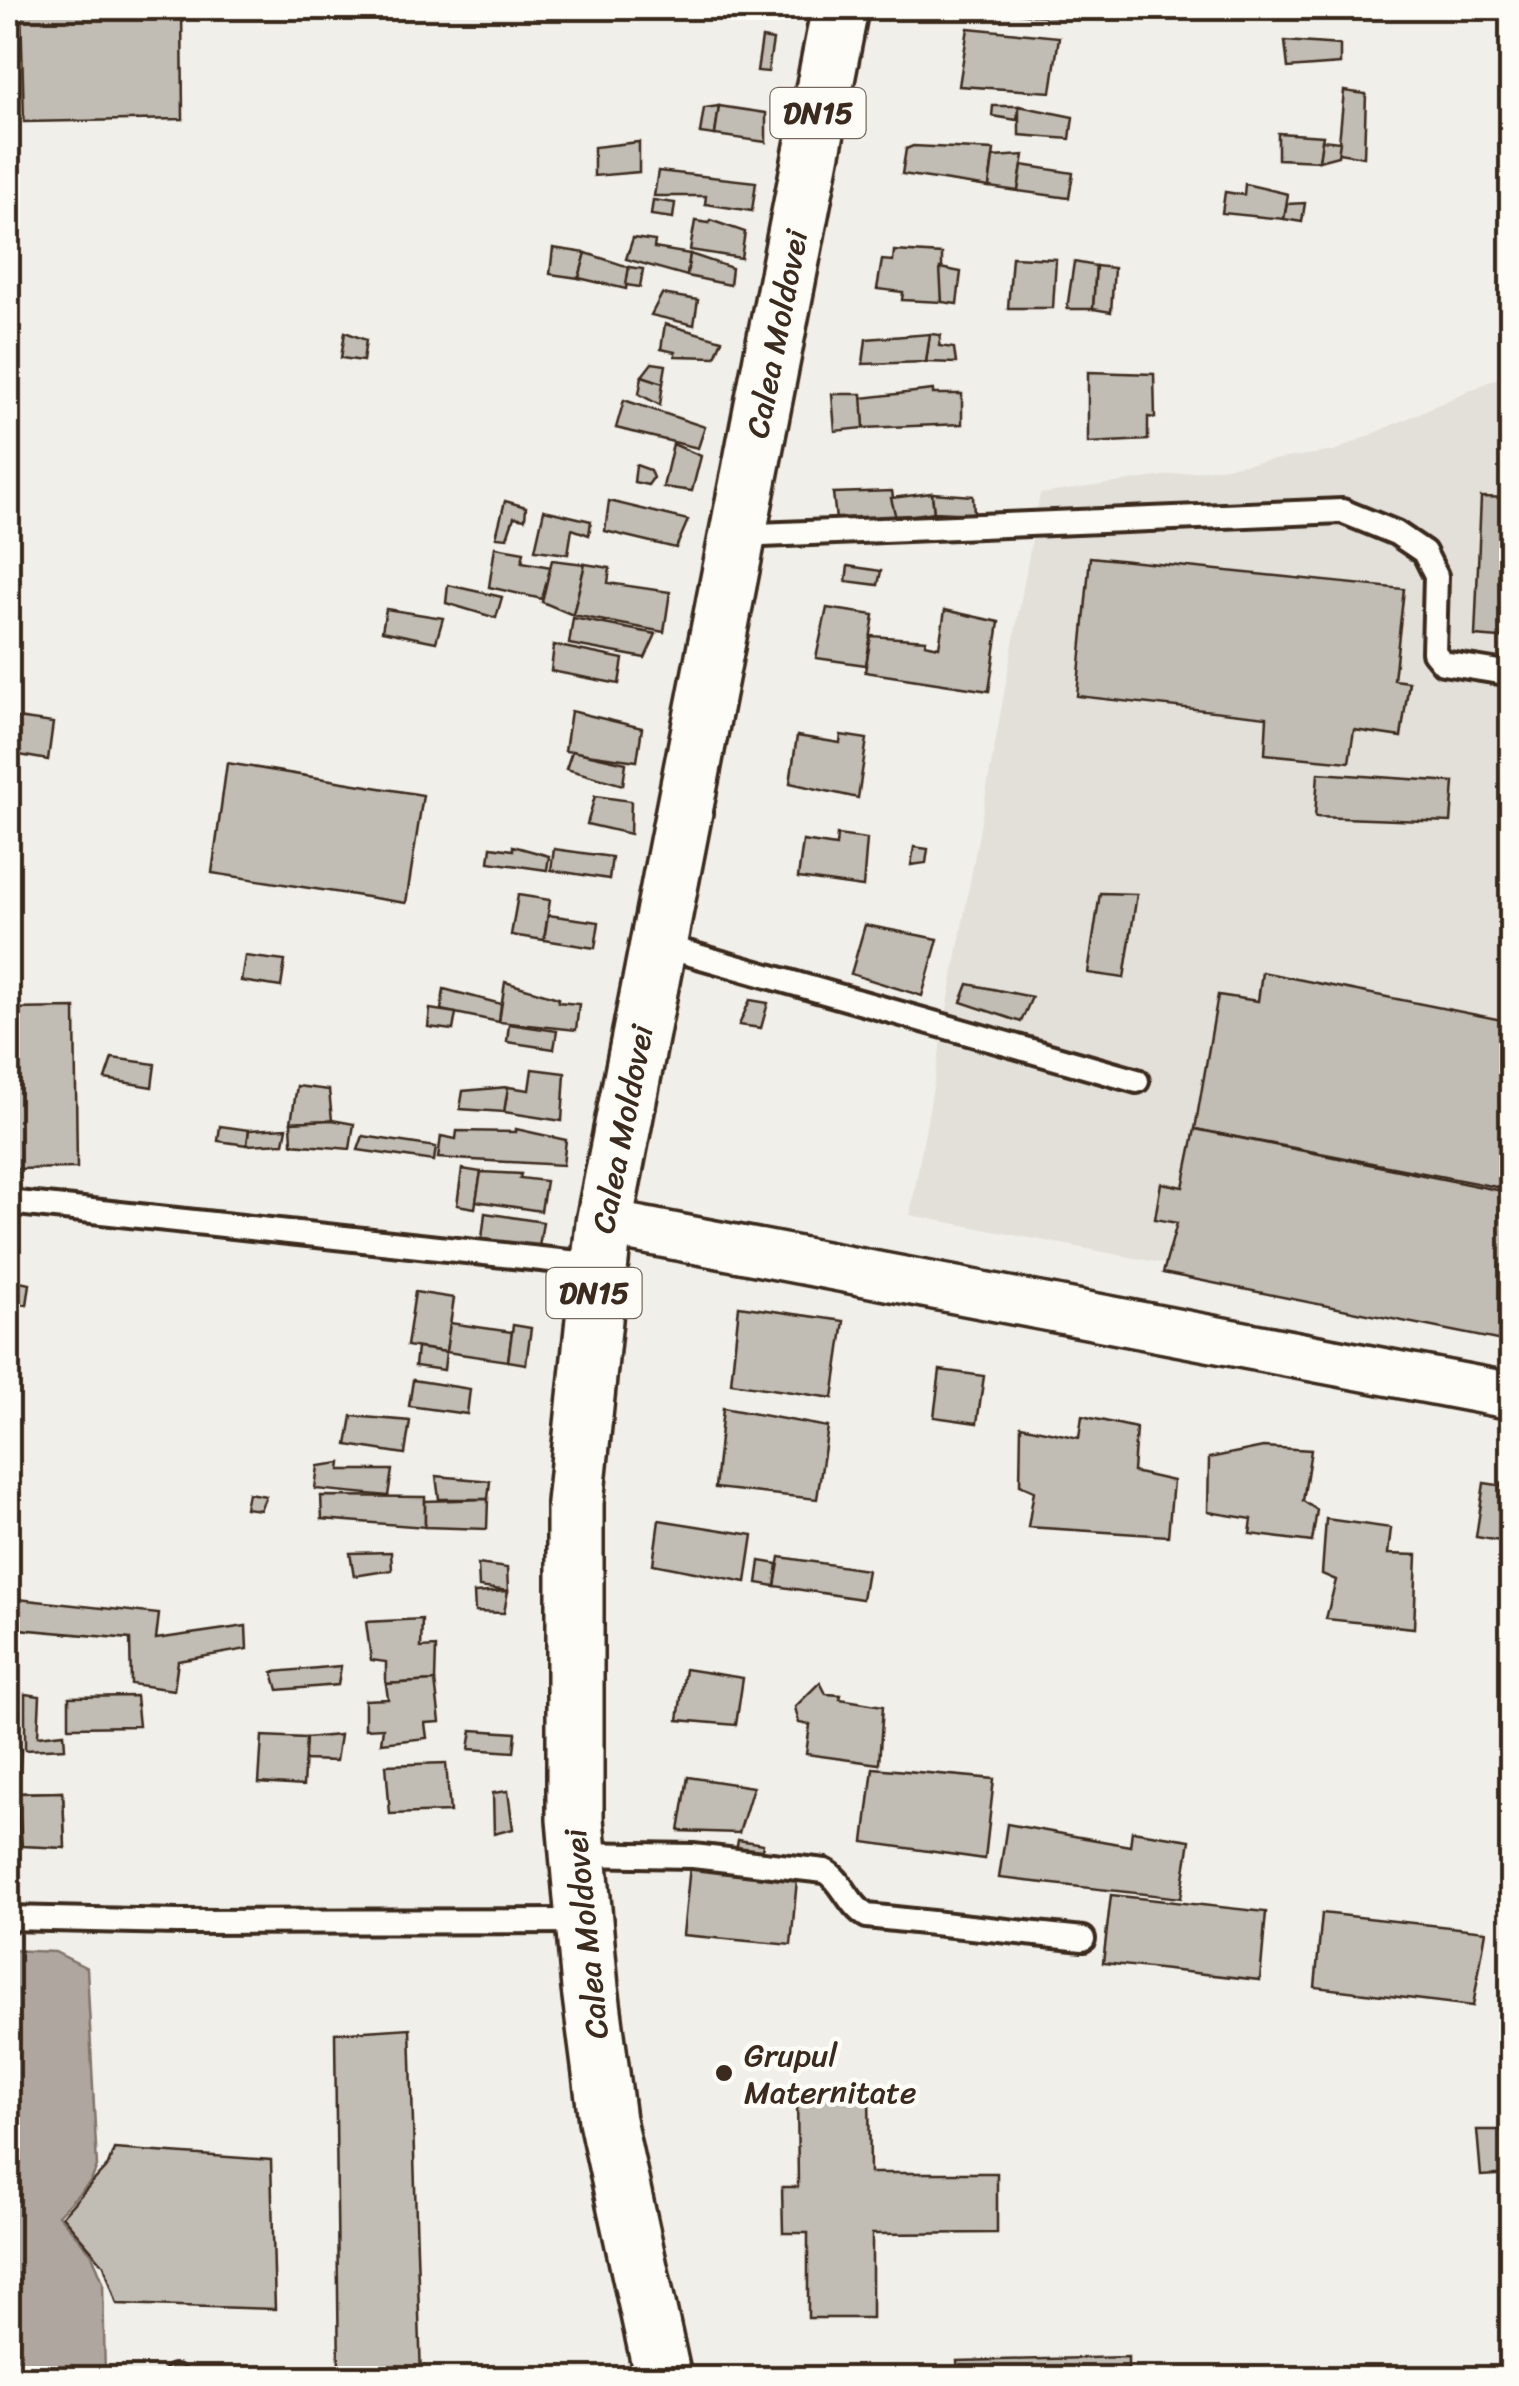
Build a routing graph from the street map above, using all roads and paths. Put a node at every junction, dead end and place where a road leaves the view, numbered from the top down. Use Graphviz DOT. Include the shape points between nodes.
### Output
graph roads {
  1 [pos="840,8"];
  2 [pos="736,536"];
  3 [pos="1512,674"];
  4 [pos="655,944"];
  5 [pos="1137,1081"];
  6 [pos="8,1202"];
  7 [pos="600,1244"];
  8 [pos="1512,1396"];
  9 [pos="578,1854"];
  10 [pos="8,1918"];
  11 [pos="584,1920"];
  12 [pos="1082,1939"];
  13 [pos="663,2378"];
  1 -- 2 [label="main road, Calea Moldovei / DN15"];
  2 -- 3 [label="lane" via="1342,510 1424,552 1436,576 1434,652 1443,663"];
  2 -- 4 [label="main road, Calea Moldovei / DN15"];
  4 -- 5 [label="lane"];
  4 -- 7 [label="main road, Calea Moldovei / DN15"];
  6 -- 7 [label="lane"];
  7 -- 8 [label="street"];
  7 -- 9 [label="main road, Calea Moldovei / DN15" via="575,1503"];
  9 -- 11 [label="main road, Calea Moldovei / DN15"];
  9 -- 12 [label="lane" via="694,1856 825,1871 867,1916"];
  10 -- 11 [label="lane"];
  11 -- 13 [label="main road, Calea Moldovei / DN15" via="607,2120"];
}
